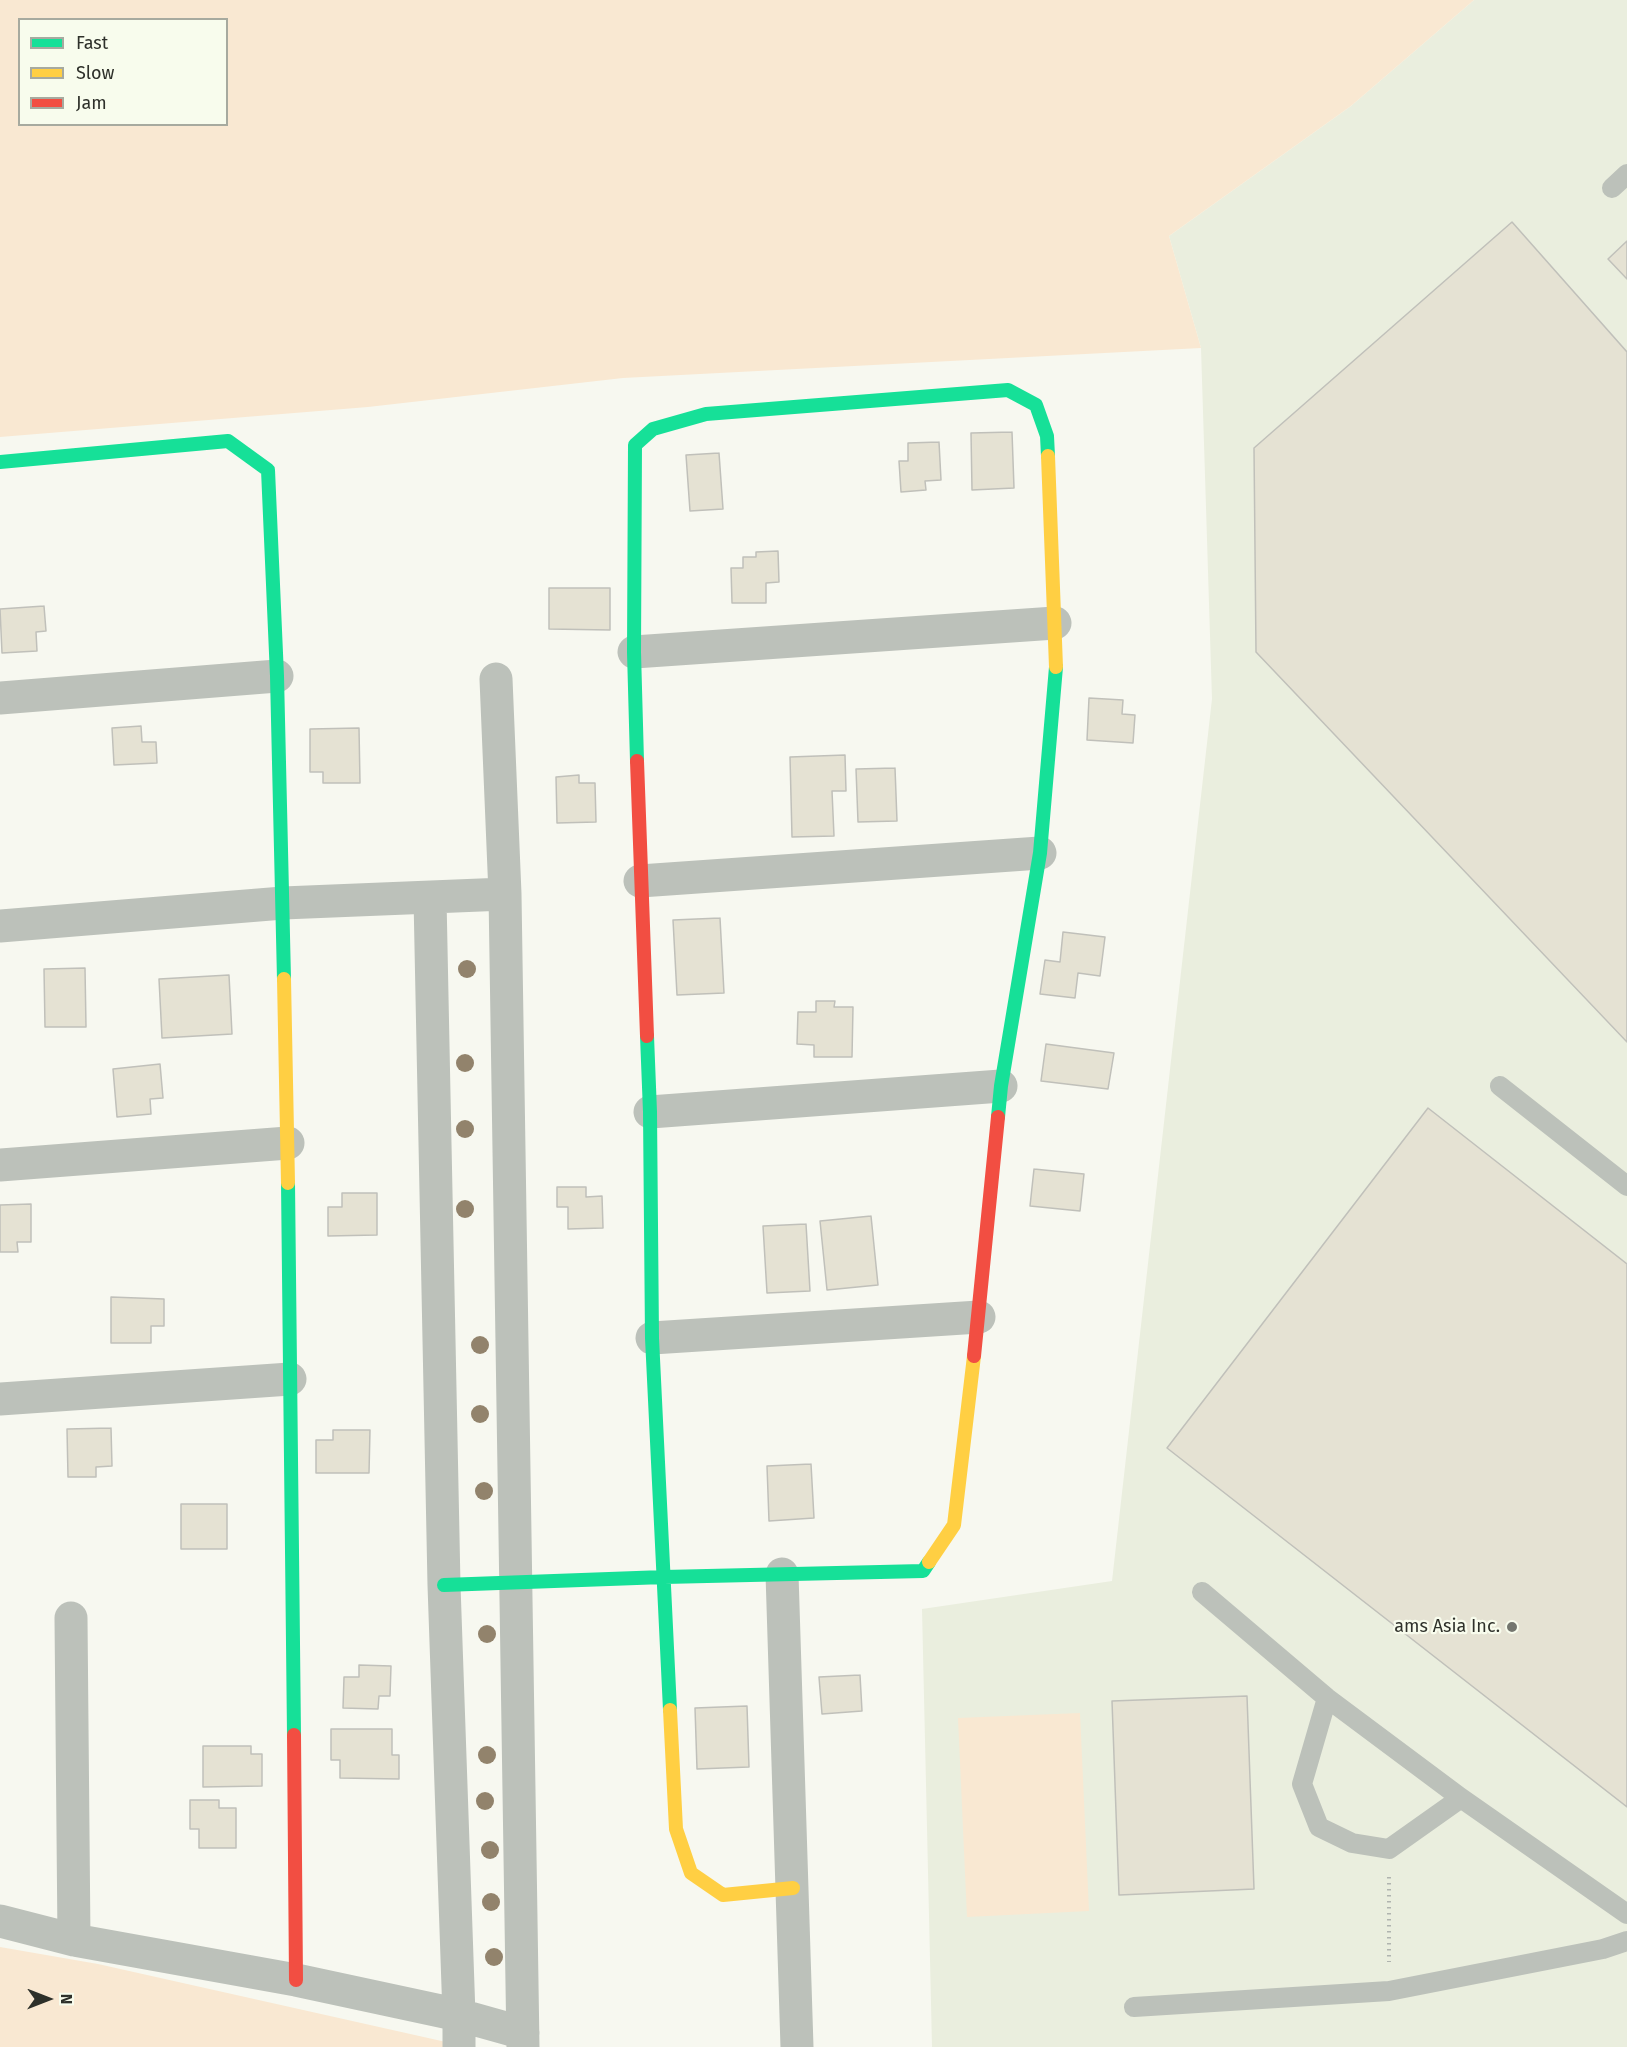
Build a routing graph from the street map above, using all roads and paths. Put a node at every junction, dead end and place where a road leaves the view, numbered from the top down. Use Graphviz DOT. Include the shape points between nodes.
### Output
graph roads {
  1 [pos="1627,174"];
  2 [pos="1612,188"];
  3 [pos="0,462"];
  4 [pos="1055,623"];
  5 [pos="634,652"];
  6 [pos="277,676"];
  7 [pos="495,679"];
  8 [pos="0,698"];
  9 [pos="1040,853"];
  10 [pos="640,881"];
  11 [pos="505,894"];
  12 [pos="430,898"];
  13 [pos="283,903"];
  14 [pos="0,926"];
  15 [pos="1001,1086"];
  16 [pos="1500,1086"];
  17 [pos="650,1112"];
  18 [pos="288,1143"];
  19 [pos="0,1165"];
  20 [pos="1627,1186"];
  21 [pos="979,1317"];
  22 [pos="652,1338"];
  23 [pos="290,1379"];
  24 [pos="0,1399"];
  25 [pos="782,1574"];
  26 [pos="664,1577"];
  27 [pos="517,1582"];
  28 [pos="444,1585"];
  29 [pos="1202,1592"];
  30 [pos="71,1618"];
  31 [pos="1327,1698"];
  32 [pos="1461,1798"];
  33 [pos="1389,1849"];
  34 [pos="794,1888"];
  35 [pos="1627,1914"];
  36 [pos="0,1921"];
  37 [pos="74,1940"];
  38 [pos="1627,1941"];
  39 [pos="296,1980"];
  40 [pos="1389,1991"];
  41 [pos="1134,2007"];
  42 [pos="459,2015"];
  43 [pos="523,2040"];
  44 [pos="459,2047"];
  45 [pos="797,2047"];
  1 -- 2 [label="lane"];
  3 -- 6 [label="street" via="228,441 268,470"];
  4 -- 5 [label="street"];
  4 -- 5 [label="street" via="1047,436 1036,405 1008,390 706,414 653,429 635,445"];
  4 -- 9 [label="street" via="1056,668"];
  5 -- 10 [label="street"];
  6 -- 8 [label="street"];
  6 -- 13 [label="street"];
  7 -- 11 [label="street"];
  9 -- 10 [label="street"];
  9 -- 15 [label="street"];
  10 -- 17 [label="street"];
  11 -- 12 [label="street"];
  11 -- 27 [label="street"];
  12 -- 13 [label="street"];
  12 -- 28 [label="street"];
  13 -- 14 [label="street"];
  13 -- 18 [label="street"];
  15 -- 17 [label="street"];
  15 -- 21 [label="street"];
  16 -- 20 [label="lane"];
  17 -- 22 [label="street"];
  18 -- 19 [label="street"];
  18 -- 23 [label="street"];
  21 -- 22 [label="street"];
  21 -- 25 [label="street" via="954,1525 923,1571"];
  22 -- 26 [label="street"];
  23 -- 24 [label="street"];
  23 -- 39 [label="street"];
  25 -- 26 [label="street"];
  25 -- 34 [label="street"];
  26 -- 27 [label="street"];
  26 -- 34 [label="street" via="676,1829 691,1873 723,1895"];
  27 -- 28 [label="street"];
  27 -- 43 [label="street"];
  28 -- 42 [label="street"];
  29 -- 31 [label="lane"];
  30 -- 37 [label="street"];
  31 -- 32 [label="lane"];
  31 -- 33 [label="lane" via="1302,1784 1319,1827 1352,1843"];
  32 -- 33 [label="lane"];
  32 -- 35 [label="lane"];
  33 -- 40 [label="path"];
  34 -- 45 [label="street"];
  36 -- 37 [label="street"];
  37 -- 39 [label="street"];
  38 -- 40 [label="lane"];
  39 -- 42 [label="street"];
  40 -- 41 [label="lane"];
  42 -- 43 [label="street"];
  42 -- 44 [label="street"];
}
